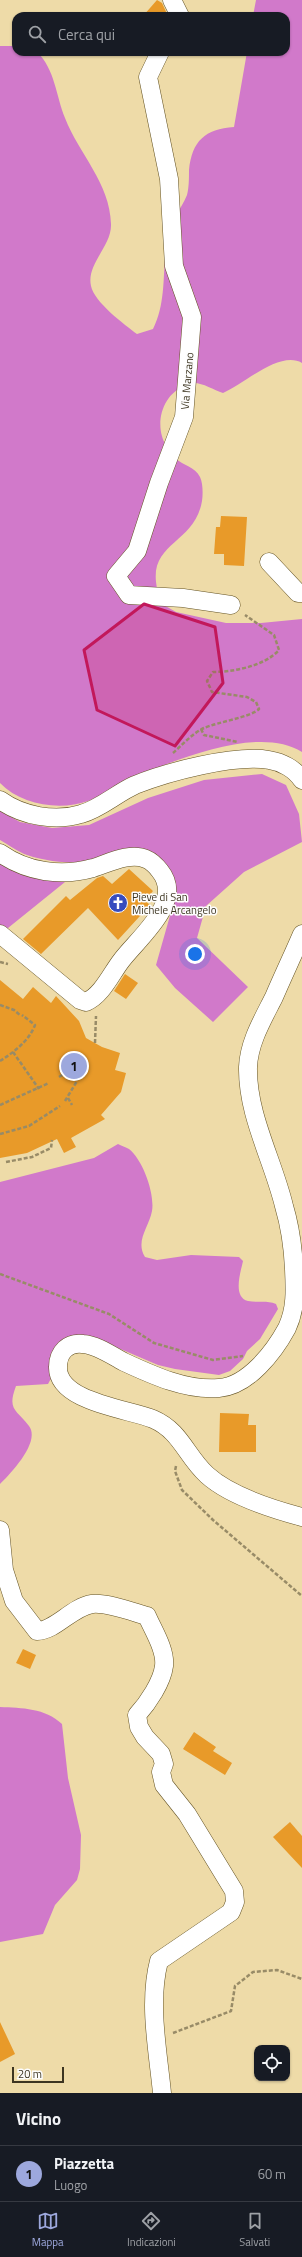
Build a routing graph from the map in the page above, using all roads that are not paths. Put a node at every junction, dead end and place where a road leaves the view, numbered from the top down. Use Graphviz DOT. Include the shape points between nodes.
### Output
graph roads {
  1 [pos="172,0"];
  2 [pos="178,12"];
  3 [pos="158,56"];
  4 [pos="268,562"];
  5 [pos="302,593"];
  6 [pos="231,605"];
  7 [pos="302,780"];
  8 [pos="0,800"];
  9 [pos="0,853"];
  10 [pos="0,934"];
  11 [pos="302,934"];
  12 [pos="302,1517"];
  13 [pos="0,1530"];
  14 [pos="162,2093"];
  1 -- 2 [label="street"];
  3 -- 6 [label="street, Via Marzano" via="148,77 169,179 174,266 192,317 184,417 137,551 116,576 129,595 183,598"];
  4 -- 5 [label="street" via="298,593"];
  7 -- 8 [label="street" via="286,765 269,760 245,760 208,763 135,785 83,814 69,817 31,815"];
  9 -- 10 [label="street" via="20,865 61,873 92,868 120,859 147,859 164,876 167,891 159,917 121,960 96,996 86,1002 80,1000"];
  11 -- 12 [label="street" via="251,1046 248,1068 255,1119 284,1205 293,1251 296,1294 285,1331 269,1356 254,1371 231,1385 195,1388 148,1372 95,1347 82,1344 70,1345 61,1352 58,1372 64,1384 80,1395 100,1404 151,1418 170,1428 206,1475 230,1491"];
  13 -- 14 [label="street" via="4,1570 14,1601 37,1632 45,1632 67,1614 92,1604 147,1616 160,1647 164,1665 146,1706 137,1715 139,1727 161,1754 164,1764 161,1772 164,1785 188,1814 234,1891 235,1902 231,1912 159,1961 155,2002"];
}
